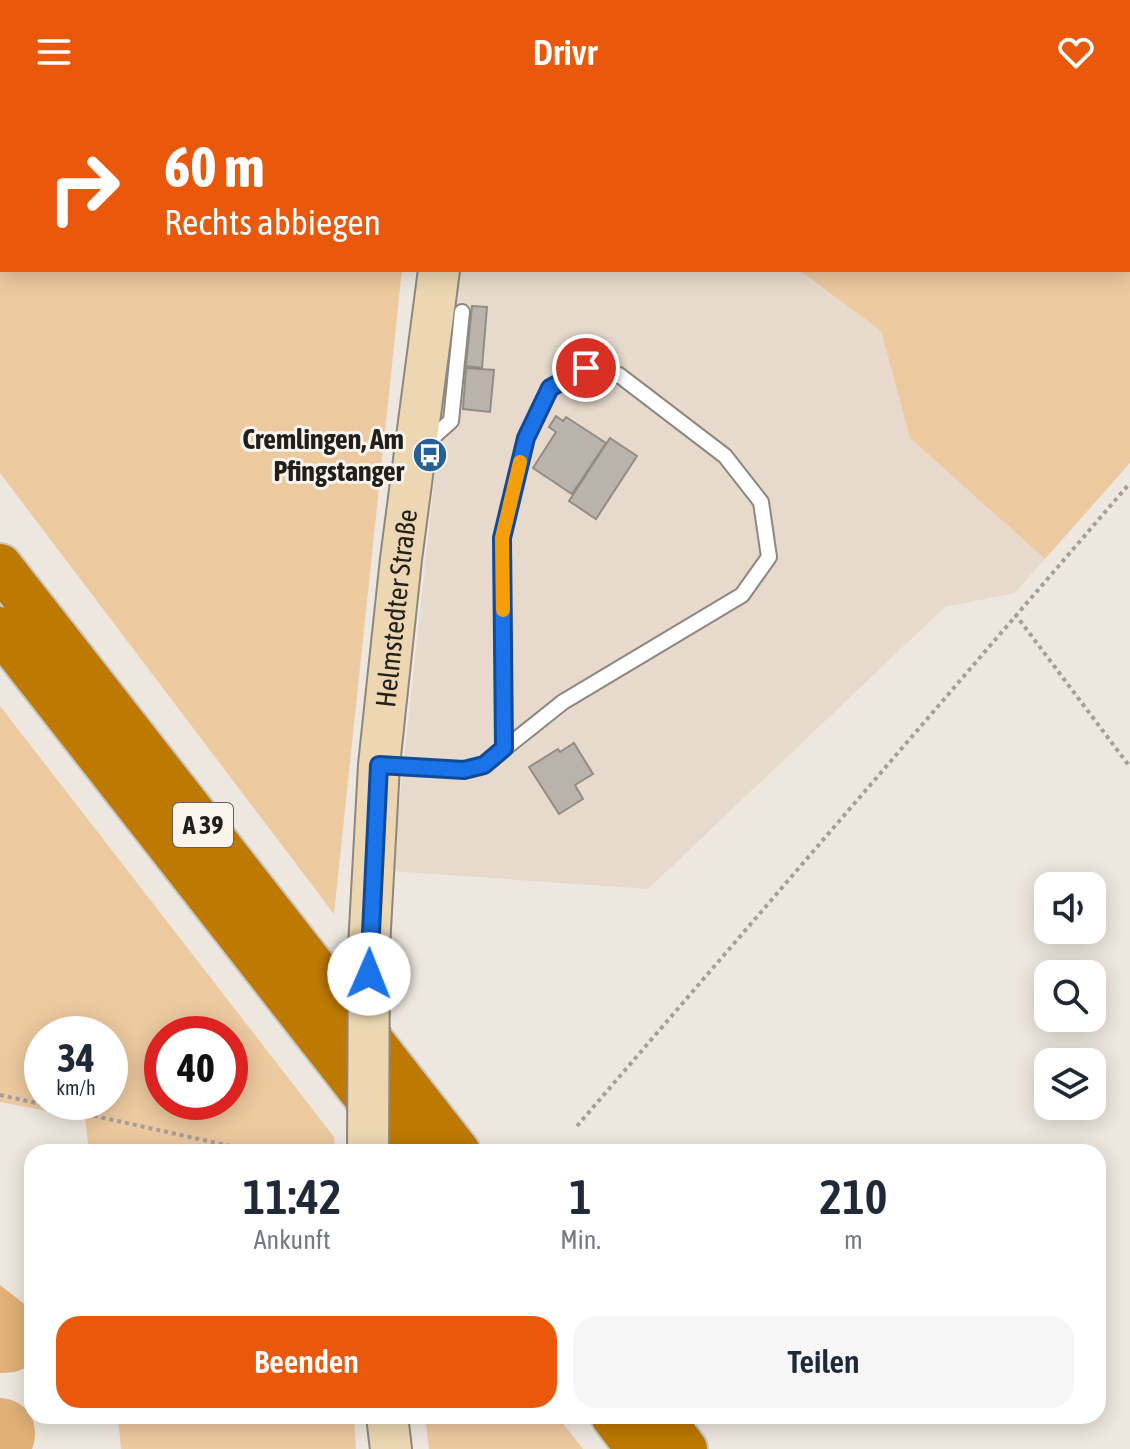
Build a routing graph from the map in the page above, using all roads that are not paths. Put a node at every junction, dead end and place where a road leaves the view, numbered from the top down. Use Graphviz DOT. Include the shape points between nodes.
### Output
graph roads {
  1 [pos="439,272"];
  2 [pos="462,312"];
  3 [pos="417,434"];
  4 [pos="0,566"];
  5 [pos="0,629"];
  6 [pos="0,651"];
  7 [pos="52,695"];
  8 [pos="504,748"];
  9 [pos="379,765"];
  10 [pos="368,1144"];
  11 [pos="403,1144"];
  12 [pos="452,1144"];
  13 [pos="388,1424"];
  14 [pos="619,1424"];
  15 [pos="666,1424"];
  16 [pos="391,1449"];
  17 [pos="638,1449"];
  18 [pos="685,1449"];
  1 -- 3 [label="street, Helmstedter Straße"];
  2 -- 3 [label="lane" via="451,421 433,437"];
  3 -- 9 [label="street, Helmstedter Straße"];
  4 -- 12 [label="highway, A 39"];
  5 -- 7 [label="highway, A 39"];
  6 -- 7 [label="highway"];
  7 -- 11 [label="highway, A 39"];
  8 -- 8 [label="lane" via="563,702 742,595 769,557 761,502 725,456 619,375 586,368 550,388 526,438 502,538"];
  8 -- 9 [label="lane" via="484,765 464,770"];
  9 -- 10 [label="street, Helmstedter Straße, bridge" via="369,947"];
  13 -- 16 [label="street"];
  14 -- 17 [label="highway"];
  15 -- 18 [label="highway"];
}
